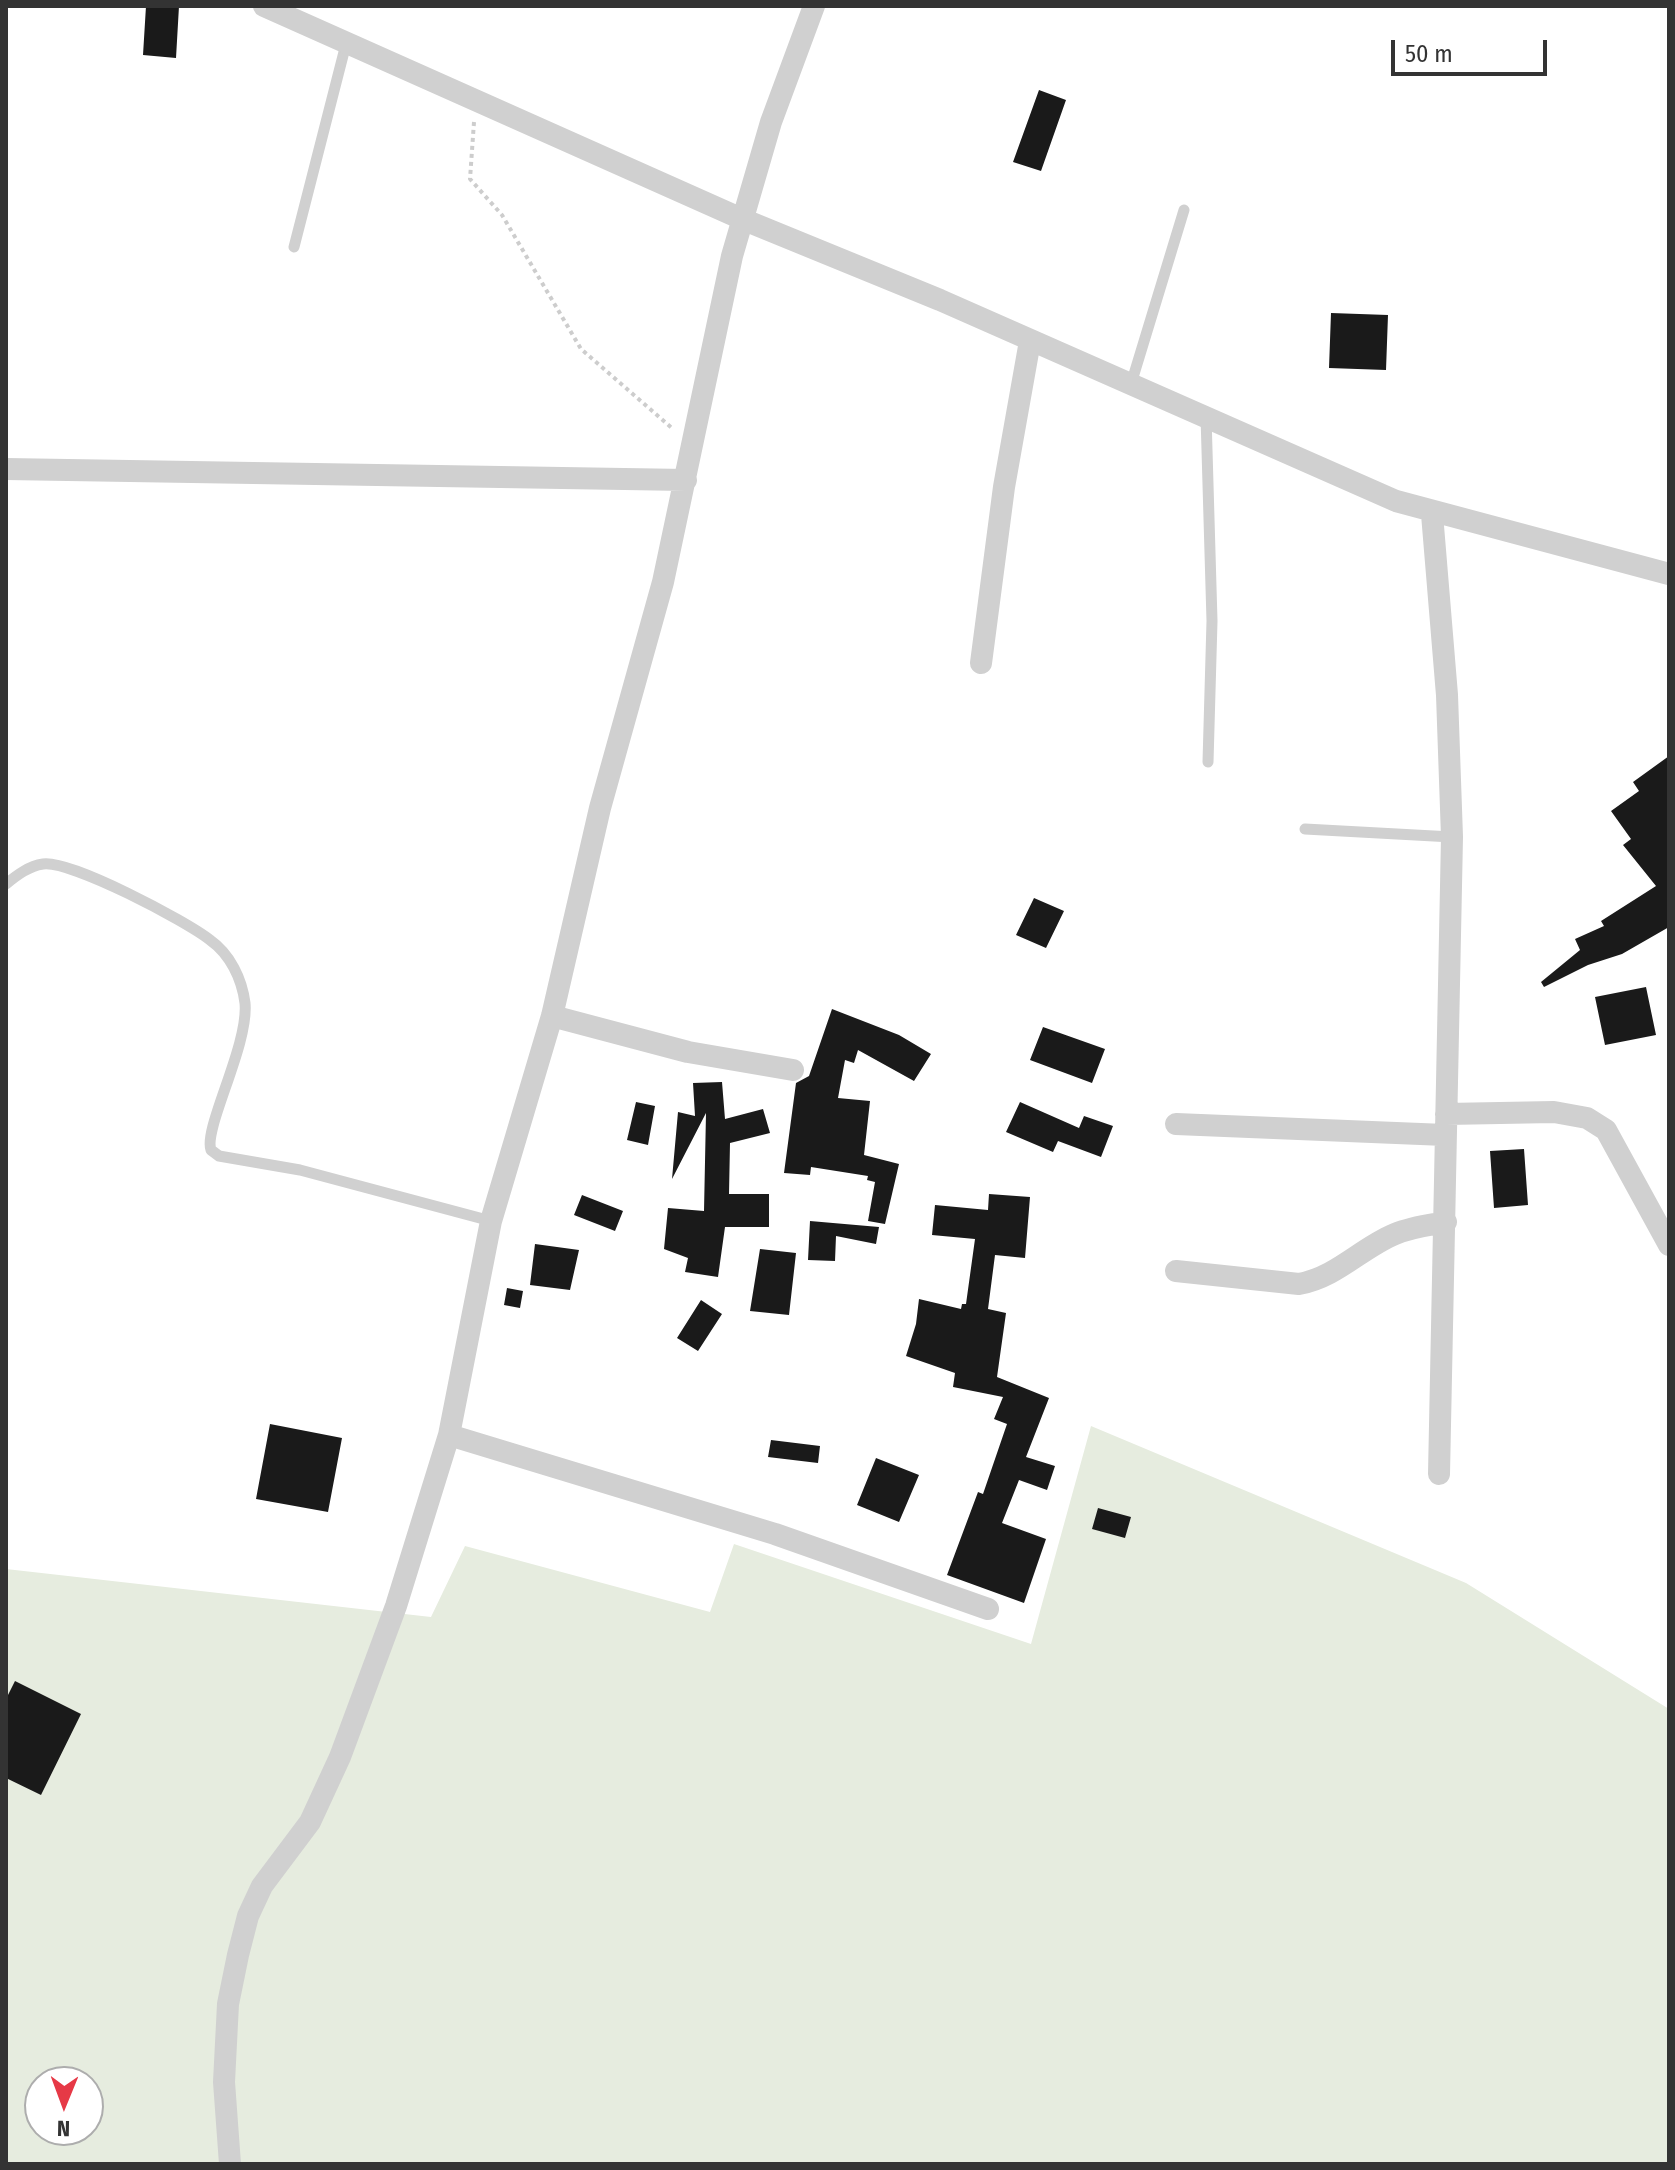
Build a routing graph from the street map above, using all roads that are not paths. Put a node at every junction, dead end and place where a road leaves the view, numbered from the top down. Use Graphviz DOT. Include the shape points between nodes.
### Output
graph roads {
  1 [pos="264,6"];
  2 [pos="814,6"];
  3 [pos="346,44"];
  4 [pos="1184,210"];
  5 [pos="742,219"];
  6 [pos="294,247"];
  7 [pos="1030,341"];
  8 [pos="1131,384"];
  9 [pos="1206,416"];
  10 [pos="6,469"];
  11 [pos="686,480"];
  12 [pos="1432,514"];
  13 [pos="1669,574"];
  14 [pos="981,663"];
  15 [pos="1208,762"];
  16 [pos="1305,829"];
  17 [pos="1452,837"];
  18 [pos="6,884"];
  19 [pos="552,1016"];
  20 [pos="793,1070"];
  21 [pos="1176,1124"];
  22 [pos="1445,1125"];
  23 [pos="491,1221"];
  24 [pos="1446,1222"];
  25 [pos="1669,1245"];
  26 [pos="1176,1271"];
  27 [pos="449,1435"];
  28 [pos="1439,1474"];
  29 [pos="988,1609"];
  30 [pos="230,2164"];
  1 -- 3 [label="street"];
  2 -- 5 [label="street"];
  3 -- 5 [label="street"];
  3 -- 6 [label="lane"];
  4 -- 8 [label="lane"];
  5 -- 7 [label="street"];
  5 -- 11 [label="street"];
  7 -- 8 [label="street"];
  7 -- 14 [label="street"];
  8 -- 9 [label="street"];
  9 -- 12 [label="street"];
  9 -- 15 [label="lane" via="1212,621"];
  10 -- 11 [label="street"];
  11 -- 19 [label="street"];
  12 -- 13 [label="street"];
  12 -- 17 [label="street"];
  16 -- 17 [label="lane"];
  17 -- 22 [label="street"];
  18 -- 23 [label="lane" via="46,863 94,877 211,940 229,959 241,983 244,1029 211,1130 211,1150 219,1156 300,1170"];
  19 -- 20 [label="street" via="688,1052"];
  19 -- 23 [label="street"];
  21 -- 22 [label="street"];
  22 -- 24 [label="street"];
  22 -- 25 [label="street" via="1554,1112 1587,1118 1606,1130"];
  23 -- 27 [label="street"];
  24 -- 26 [label="street" via="1395,1234 1335,1272 1299,1284"];
  24 -- 28 [label="street"];
  27 -- 29 [label="street" via="775,1534"];
  27 -- 30 [label="street" via="396,1606 340,1757 310,1822 272,1869 248,1916 228,2004 224,2082"];
}
